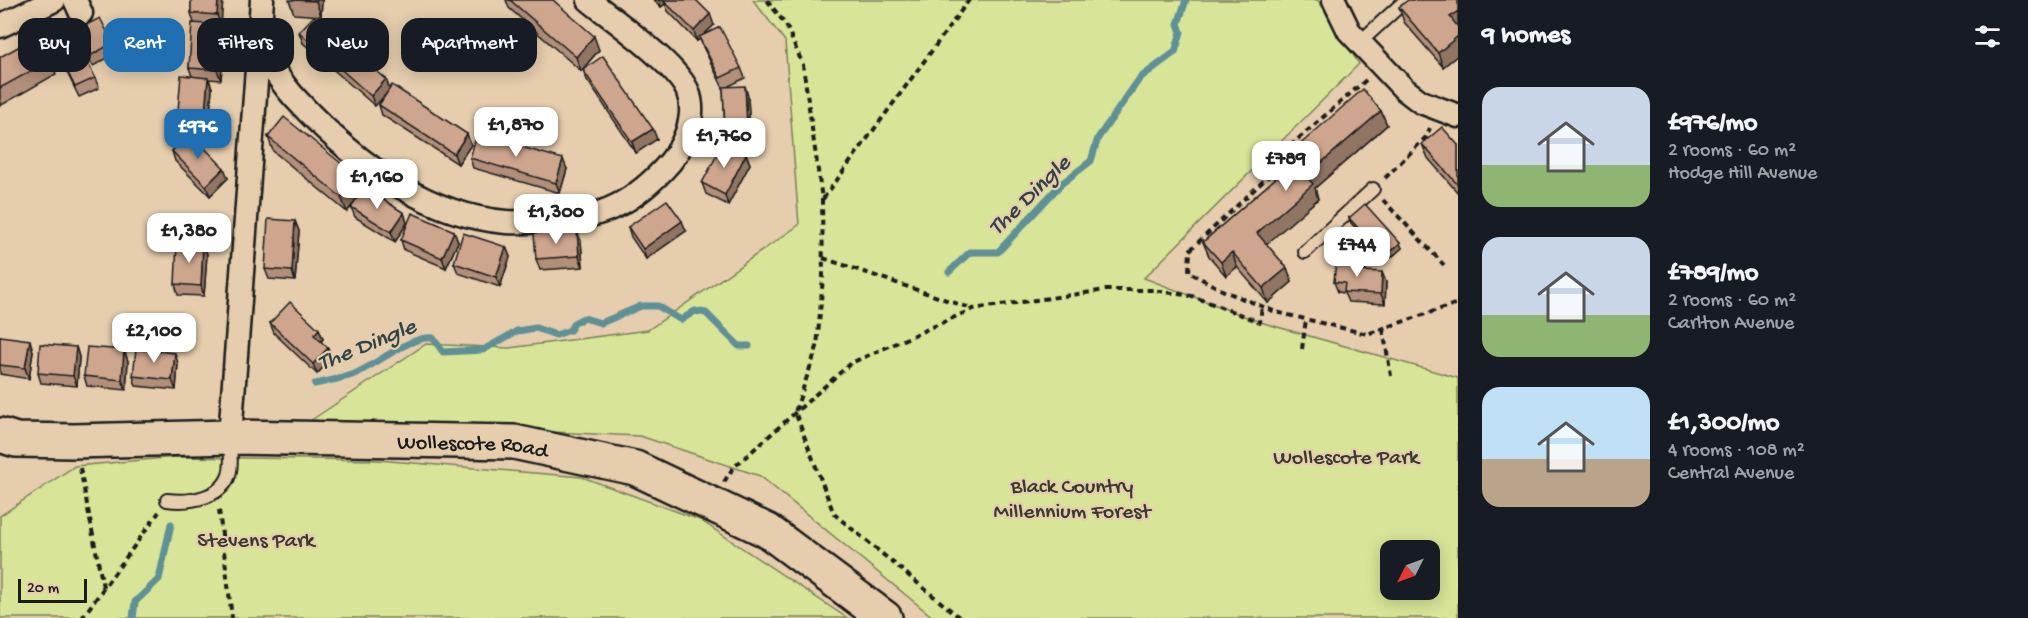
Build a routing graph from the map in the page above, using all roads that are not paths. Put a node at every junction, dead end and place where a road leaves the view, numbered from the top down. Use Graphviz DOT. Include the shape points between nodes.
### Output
graph roads {
  1 [pos="54,0"];
  2 [pos="262,0"];
  3 [pos="589,0"];
  4 [pos="1334,0"];
  5 [pos="1406,0"];
  6 [pos="261,18"];
  7 [pos="0,26"];
  8 [pos="1360,42"];
  9 [pos="258,72"];
  10 [pos="276,72"];
  11 [pos="1449,113"];
  12 [pos="1373,189"];
  13 [pos="1305,252"];
  14 [pos="230,436"];
  15 [pos="5,446"];
  16 [pos="167,506"];
  17 [pos="885,618"];
  1 -- 7 [label="street"];
  2 -- 6 [label="street"];
  3 -- 10 [label="street" via="674,71 687,91 691,108 689,128 672,161 647,187 621,206 603,213 561,221 506,222 462,213 416,196 364,162 295,98"];
  4 -- 8 [label="street" via="1349,31"];
  5 -- 8 [label="lane"];
  8 -- 11 [label="street" via="1404,89 1421,102"];
  9 -- 14 [label="street"];
  12 -- 13 [label="lane"];
  14 -- 15 [label="street, Wollescote Road"];
  14 -- 16 [label="lane" via="231,471 226,483 202,498"];
  14 -- 17 [label="street, Wollescote Road" via="514,442 635,468 768,531"];
}
